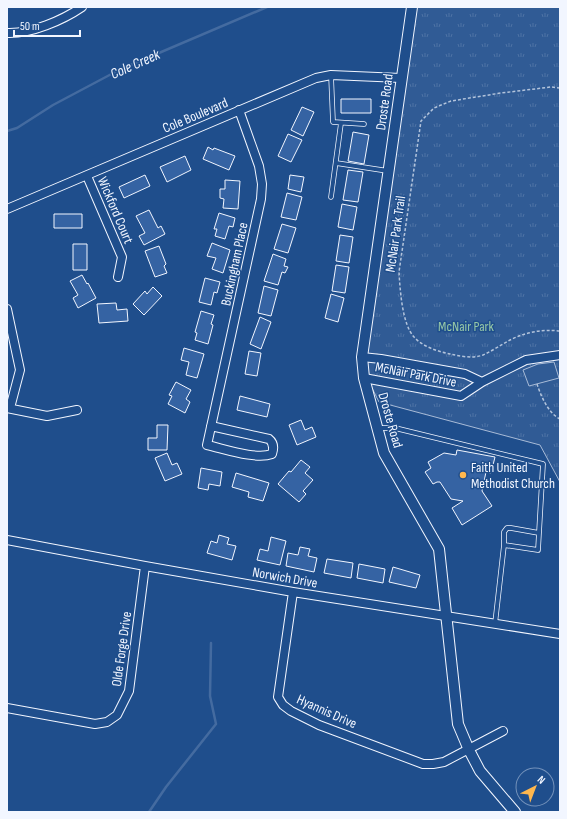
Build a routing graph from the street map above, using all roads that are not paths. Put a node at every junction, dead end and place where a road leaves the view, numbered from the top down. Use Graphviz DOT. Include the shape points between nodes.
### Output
graph roads {
  1 [pos="82,7"];
  2 [pos="412,7"];
  3 [pos="7,33"];
  4 [pos="331,75"];
  5 [pos="401,78"];
  6 [pos="239,110"];
  7 [pos="341,123"];
  8 [pos="364,124"];
  9 [pos="336,163"];
  10 [pos="388,171"];
  11 [pos="87,176"];
  12 [pos="331,197"];
  13 [pos="7,209"];
  14 [pos="118,277"];
  15 [pos="7,309"];
  16 [pos="560,355"];
  17 [pos="362,357"];
  18 [pos="364,378"];
  19 [pos="482,382"];
  20 [pos="8,408"];
  21 [pos="77,410"];
  22 [pos="212,426"];
  23 [pos="377,428"];
  24 [pos="539,533"];
  25 [pos="8,542"];
  26 [pos="504,545"];
  27 [pos="145,566"];
  28 [pos="293,592"];
  29 [pos="446,616"];
  30 [pos="495,624"];
  31 [pos="560,634"];
  32 [pos="7,708"];
  33 [pos="503,731"];
  34 [pos="469,750"];
  35 [pos="515,812"];
  1 -- 3 [label="street" via="44,26 16,34"];
  2 -- 5 [label="street, Droste Road"];
  4 -- 5 [label="street, Cole Boulevard"];
  4 -- 6 [label="street, Cole Boulevard" via="316,78"];
  4 -- 7 [label="lane" via="333,122"];
  5 -- 10 [label="street, Droste Road"];
  6 -- 11 [label="street, Cole Boulevard"];
  6 -- 22 [label="street, Buckingham Place" via="259,166 261,199"];
  7 -- 8 [label="lane"];
  7 -- 9 [label="lane"];
  9 -- 10 [label="lane"];
  9 -- 12 [label="lane"];
  10 -- 17 [label="street, Droste Road"];
  11 -- 13 [label="street, Cole Boulevard"];
  11 -- 14 [label="street, Wickford Court" via="122,257"];
  15 -- 20 [label="street" via="20,370"];
  16 -- 19 [label="street, McNair Park Drive" via="526,360"];
  17 -- 18 [label="street, Droste Road"];
  17 -- 19 [label="street, McNair Park Drive" via="466,374"];
  18 -- 19 [label="street, McNair Park Drive" via="461,396"];
  18 -- 23 [label="street, Droste Road"];
  20 -- 21 [label="street" via="48,416"];
  22 -- 22 [label="street, Buckingham Place" via="207,445 253,455 272,454 274,448 269,439"];
  23 -- 24 [label="lane" via="395,428 543,464"];
  23 -- 29 [label="street, Droste Road" via="384,453 439,549"];
  24 -- 26 [label="lane" via="507,528 504,532"];
  24 -- 26 [label="lane" via="538,550"];
  25 -- 27 [label="street, Norwich Drive"];
  26 -- 30 [label="lane"];
  27 -- 28 [label="street, Norwich Drive"];
  27 -- 32 [label="street, Olde Forge Drive" via="129,691 117,715 107,722 95,724"];
  28 -- 29 [label="street, Norwich Drive"];
  28 -- 34 [label="street, Hyannis Drive" via="278,697 283,705 319,725 423,764 444,762"];
  29 -- 30 [label="street, Norwich Drive"];
  29 -- 34 [label="street, Droste Road" via="458,724"];
  30 -- 31 [label="street, Norwich Drive"];
  33 -- 34 [label="street, Hyannis Drive"];
  34 -- 35 [label="street, Droste Road" via="480,771"];
}
